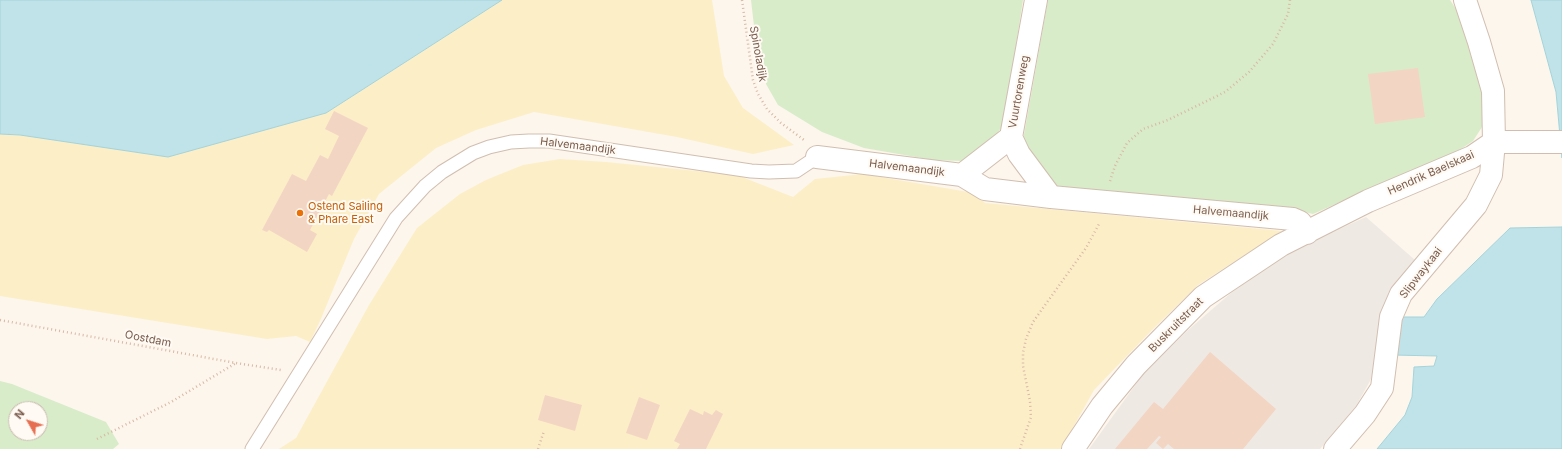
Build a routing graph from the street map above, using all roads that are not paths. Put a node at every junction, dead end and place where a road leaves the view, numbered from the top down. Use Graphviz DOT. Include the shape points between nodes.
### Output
graph roads {
  1 [pos="1036,0"];
  2 [pos="1465,0"];
  3 [pos="1011,137"];
  4 [pos="1494,142"];
  5 [pos="1557,142"];
  6 [pos="817,157"];
  7 [pos="962,175"];
  8 [pos="1051,196"];
  9 [pos="1307,233"];
  10 [pos="252,449"];
  11 [pos="1073,449"];
  12 [pos="1335,449"];
  1 -- 3 [label="street, Vuurtorenweg"];
  2 -- 4 [label="street, Slipwaykaai" via="1493,91"];
  3 -- 7 [label="street"];
  3 -- 8 [label="street, Vuurtorenweg" via="1019,154"];
  4 -- 5 [label="street"];
  4 -- 9 [label="street, Hendrik Baelskaai" via="1472,157 1368,201"];
  4 -- 12 [label="street, Slipwaykaai" via="1491,175 1476,205 1401,294 1391,317 1382,388 1365,414"];
  6 -- 7 [label="street, Halvemaandijk"];
  6 -- 10 [label="lane, Halvemaandijk" via="796,171 769,172 549,141 511,142 473,153 442,172 415,196 396,218"];
  7 -- 8 [label="street, Halvemaandijk" via="985,189"];
  8 -- 9 [label="street, Halvemaandijk" via="1293,219 1300,222"];
  9 -- 11 [label="street, Buskruitstraat" via="1281,245 1203,297 1136,365 1102,406"];
}
